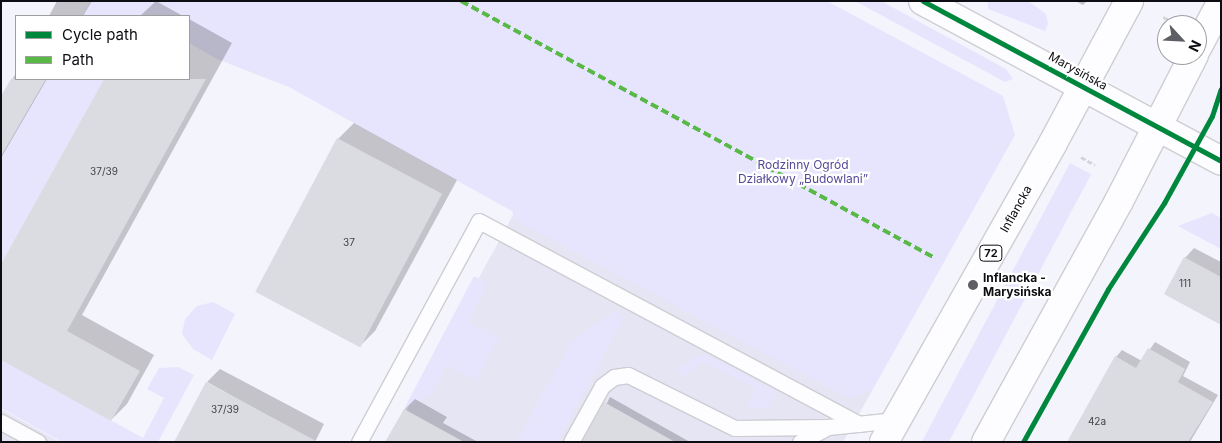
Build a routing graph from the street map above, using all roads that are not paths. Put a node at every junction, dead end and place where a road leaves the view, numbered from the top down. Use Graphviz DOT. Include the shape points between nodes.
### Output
graph roads {
  1 [pos="923,1"];
  2 [pos="1129,1"];
  3 [pos="1221,3"];
  4 [pos="1207,29"];
  5 [pos="1189,65"];
  6 [pos="1084,86"];
  7 [pos="1158,126"];
  8 [pos="1221,161"];
  9 [pos="1,422"];
  10 [pos="859,424"];
  11 [pos="828,427"];
  12 [pos="890,431"];
  13 [pos="38,442"];
  14 [pos="359,442"];
  15 [pos="571,442"];
  16 [pos="800,442"];
  17 [pos="986,442"];
  1 -- 6 [label="main road, Marysińska"];
  2 -- 6 [label="main road, Inflancka / 72"];
  3 -- 4 [label="main road"];
  5 -- 7 [label="main road"];
  6 -- 7 [label="main road, Marysińska"];
  6 -- 12 [label="main road, Inflancka / 72"];
  7 -- 8 [label="main road, Marysińska"];
  7 -- 17 [label="main road"];
  9 -- 13 [label="lane"];
  10 -- 11 [label="lane"];
  10 -- 12 [label="lane"];
  10 -- 14 [label="lane" via="479,221"];
  11 -- 15 [label="lane" via="735,428 628,375 614,377 602,386"];
  11 -- 16 [label="lane"];
}
